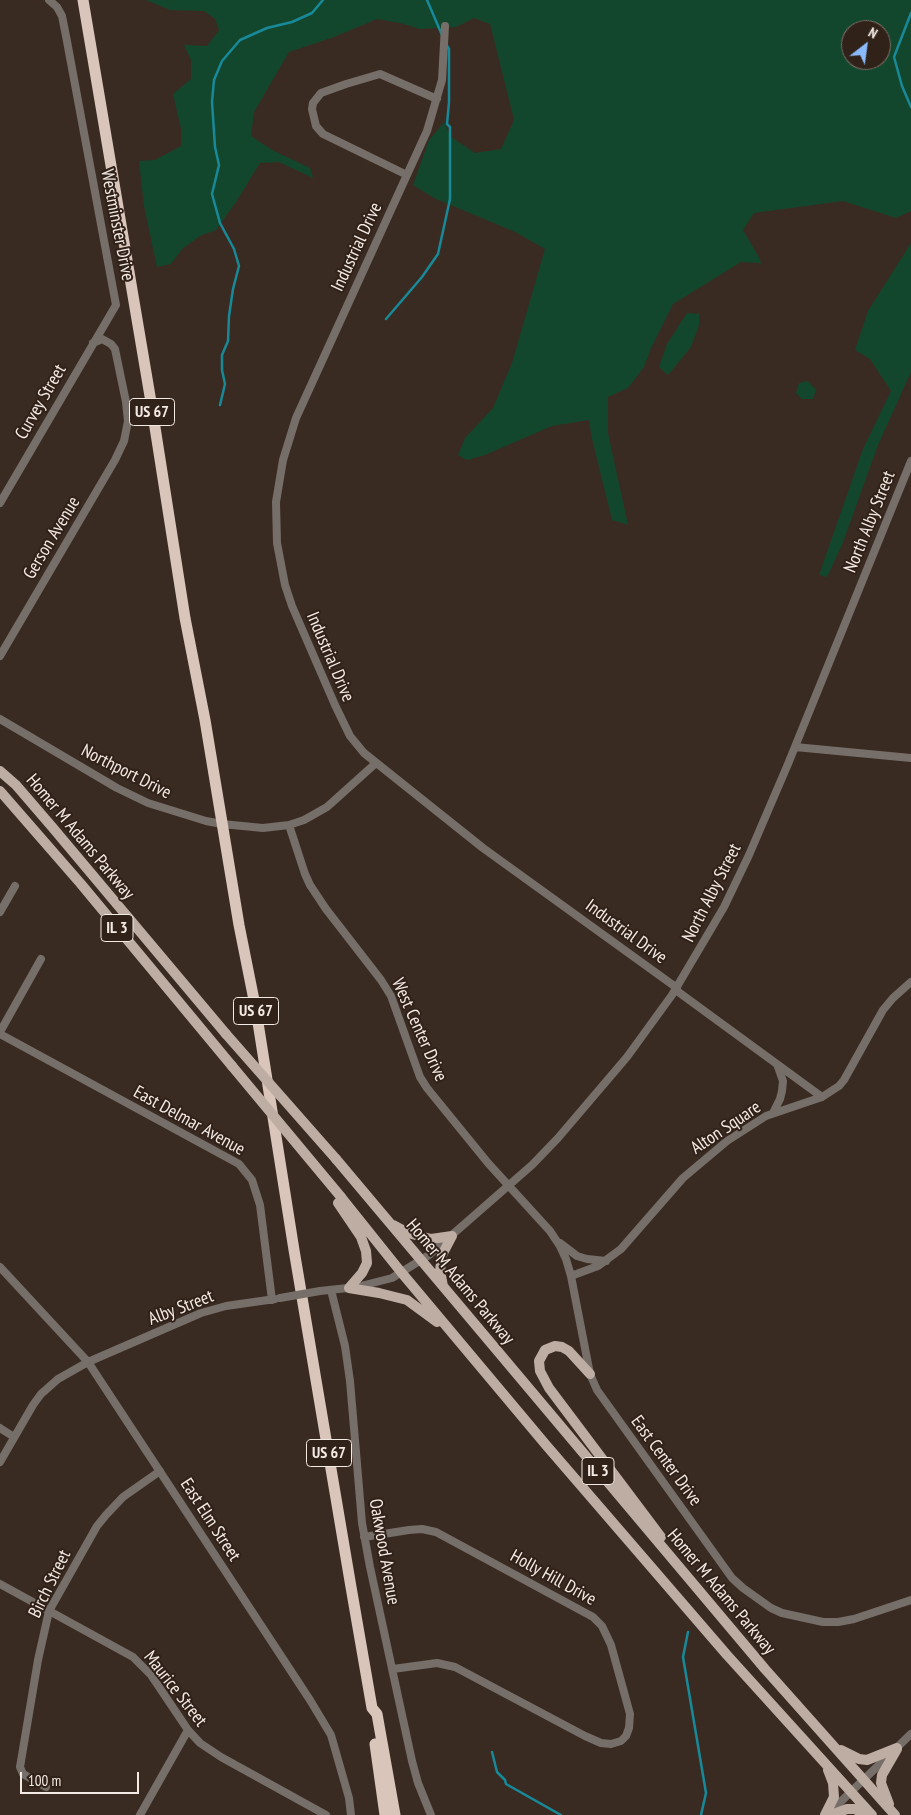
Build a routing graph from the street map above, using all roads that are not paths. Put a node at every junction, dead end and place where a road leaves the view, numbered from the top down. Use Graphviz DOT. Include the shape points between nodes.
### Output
graph roads {
  1 [pos="49,0"];
  2 [pos="83,0"];
  3 [pos="445,26"];
  4 [pos="437,100"];
  5 [pos="407,175"];
  6 [pos="93,343"];
  7 [pos="911,461"];
  8 [pos="0,484"];
  9 [pos="8,489"];
  10 [pos="0,502"];
  11 [pos="0,656"];
  12 [pos="0,719"];
  13 [pos="795,747"];
  14 [pos="911,758"];
  15 [pos="376,762"];
  16 [pos="0,771"];
  17 [pos="0,791"];
  18 [pos="222,824"];
  19 [pos="290,825"];
  20 [pos="15,886"];
  21 [pos="0,912"];
  22 [pos="42,959"];
  23 [pos="911,982"];
  24 [pos="677,988"];
  25 [pos="0,1033"];
  26 [pos="777,1064"];
  27 [pos="822,1097"];
  28 [pos="773,1113"];
  29 [pos="318,1170"];
  30 [pos="508,1185"];
  31 [pos="386,1220"];
  32 [pos="452,1236"];
  33 [pos="554,1238"];
  34 [pos="606,1261"];
  35 [pos="421,1262"];
  36 [pos="0,1267"];
  37 [pos="401,1272"];
  38 [pos="571,1276"];
  39 [pos="349,1288"];
  40 [pos="444,1289"];
  41 [pos="331,1290"];
  42 [pos="276,1299"];
  43 [pos="454,1336"];
  44 [pos="88,1362"];
  45 [pos="590,1374"];
  46 [pos="0,1428"];
  47 [pos="14,1437"];
  48 [pos="0,1462"];
  49 [pos="160,1471"];
  50 [pos="364,1537"];
  51 [pos="0,1584"];
  52 [pos="911,1600"];
  53 [pos="49,1612"];
  54 [pos="393,1669"];
  55 [pos="765,1669"];
  56 [pos="372,1708"];
  57 [pos="188,1730"];
  58 [pos="911,1734"];
  59 [pos="830,1742"];
  60 [pos="898,1748"];
  61 [pos="818,1755"];
  62 [pos="864,1780"];
  63 [pos="46,1787"];
  64 [pos="851,1792"];
  65 [pos="894,1814"];
  66 [pos="140,1815"];
  67 [pos="326,1815"];
  68 [pos="351,1815"];
  69 [pos="385,1815"];
  70 [pos="395,1815"];
  71 [pos="431,1815"];
  72 [pos="828,1815"];
  73 [pos="866,1815"];
  74 [pos="872,1815"];
  1 -- 6 [label="street, Westminster Drive" via="57,7 64,23 116,305"];
  2 -- 18 [label="highway, US 67" via="184,618"];
  3 -- 4 [label="street, Industrial Drive" via="444,67"];
  4 -- 5 [label="street, Industrial Drive"];
  4 -- 5 [label="street" via="380,74 321,93 313,103 314,121 323,134"];
  5 -- 15 [label="street, Industrial Drive" via="296,418 283,460 276,502 278,549 292,606 350,736"];
  6 -- 9 [label="street, Curvey Street"];
  6 -- 11 [label="street, Gerson Avenue" via="102,339 115,349 126,402 126,434 115,460"];
  7 -- 13 [label="street, North Alby Street"];
  8 -- 9 [label="street"];
  9 -- 10 [label="street, Curvey Street"];
  12 -- 18 [label="street, Northport Drive" via="148,803"];
  13 -- 14 [label="street"];
  13 -- 24 [label="street, North Alby Street" via="744,867"];
  15 -- 19 [label="street, Northport Drive" via="328,807"];
  15 -- 24 [label="street, Industrial Drive" via="483,848"];
  16 -- 31 [label="main road, Homer M Adams Parkway / IL 3, bridge" via="16,785"];
  17 -- 29 [label="main road, Homer M Adams Parkway / IL 3, bridge"];
  18 -- 19 [label="street, Northport Drive" via="262,828"];
  18 -- 56 [label="highway, US 67"];
  19 -- 30 [label="street, West Center Drive" via="310,885 391,996 420,1077"];
  20 -- 21 [label="street"];
  22 -- 25 [label="street"];
  23 -- 27 [label="street, Alton Square" via="883,1010 844,1080"];
  24 -- 26 [label="street, Industrial Drive" via="677,992"];
  24 -- 30 [label="street, North Alby Street" via="601,1090 558,1138"];
  25 -- 42 [label="street, East Delmar Avenue" via="239,1164 252,1180 260,1205"];
  26 -- 27 [label="street, Industrial Drive"];
  26 -- 28 [label="street" via="783,1081 780,1099"];
  27 -- 28 [label="street, Alton Square"];
  28 -- 34 [label="street, Alton Square" via="738,1134 691,1171 621,1249"];
  29 -- 37 [label="main road, Homer M Adams Parkway / IL 3, bridge"];
  29 -- 39 [label="main road" via="361,1237 366,1251 368,1263"];
  30 -- 32 [label="street, North Alby Street"];
  30 -- 33 [label="street, East Center Drive"];
  31 -- 32 [label="main road" via="408,1233 431,1239"];
  31 -- 35 [label="main road, Homer M Adams Parkway / IL 3"];
  32 -- 35 [label="street, North Alby Street"];
  32 -- 40 [label="main road" via="442,1255 440,1271"];
  33 -- 34 [label="street" via="577,1256"];
  33 -- 38 [label="street, East Center Drive"];
  34 -- 38 [label="street, Alton Square"];
  35 -- 37 [label="street, Alby Street"];
  35 -- 40 [label="main road, Homer M Adams Parkway / IL 3"];
  36 -- 44 [label="street, East Elm Street"];
  37 -- 39 [label="street, Alby Street" via="376,1283"];
  37 -- 43 [label="main road, Homer M Adams Parkway / IL 3"];
  38 -- 45 [label="street, East Center Drive"];
  39 -- 41 [label="street, Alby Street"];
  39 -- 43 [label="main road" via="408,1300"];
  40 -- 55 [label="main road, Homer M Adams Parkway / IL 3"];
  41 -- 42 [label="street, Alby Street, bridge"];
  41 -- 50 [label="street, Oakwood Avenue" via="345,1346"];
  42 -- 44 [label="street, Alby Street" via="201,1313"];
  43 -- 61 [label="main road, Homer M Adams Parkway / IL 3" via="714,1640"];
  44 -- 47 [label="street, Alby Street" via="58,1378 41,1394"];
  44 -- 49 [label="street, East Elm Street"];
  45 -- 52 [label="street, East Center Drive" via="603,1399 712,1551 732,1578 756,1599 782,1613 806,1620 838,1622"];
  45 -- 55 [label="main road" via="562,1347 545,1350 539,1361 540,1371 549,1388 681,1564"];
  46 -- 47 [label="street"];
  47 -- 48 [label="street, Alby Street"];
  49 -- 53 [label="street, Birch Street" via="123,1497 97,1526"];
  49 -- 68 [label="street, East Elm Street" via="326,1724 349,1798"];
  50 -- 54 [label="street, Oakwood Avenue"];
  50 -- 54 [label="street, Holly Hill Drive" via="422,1529 436,1532 593,1617 612,1645 630,1714 629,1728 621,1741 601,1743 455,1667 437,1663"];
  51 -- 53 [label="street, Maurice Street"];
  53 -- 57 [label="street, Maurice Street" via="119,1648 141,1664"];
  53 -- 63 [label="street, Birch Street" via="20,1767 23,1774"];
  54 -- 71 [label="street, Oakwood Avenue" via="412,1761"];
  55 -- 59 [label="main road, Homer M Adams Parkway / IL 3"];
  56 -- 69 [label="highway, US 67" via="370,1715"];
  56 -- 70 [label="highway, US 67" via="377,1714"];
  57 -- 66 [label="street"];
  57 -- 67 [label="street, Maurice Street" via="221,1757"];
  58 -- 60 [label="street"];
  59 -- 60 [label="main road" via="859,1760"];
  59 -- 62 [label="main road, Homer M Adams Parkway / IL 3"];
  60 -- 62 [label="street"];
  60 -- 65 [label="main road" via="882,1775 881,1784"];
  61 -- 64 [label="main road, Homer M Adams Parkway / IL 3"];
  61 -- 72 [label="main road" via="833,1783 834,1796"];
  62 -- 64 [label="street"];
  62 -- 65 [label="main road, Homer M Adams Parkway / IL 3"];
  64 -- 72 [label="street"];
  64 -- 74 [label="main road, Homer M Adams Parkway / IL 3"];
  72 -- 73 [label="main road" via="847,1809"];
}
